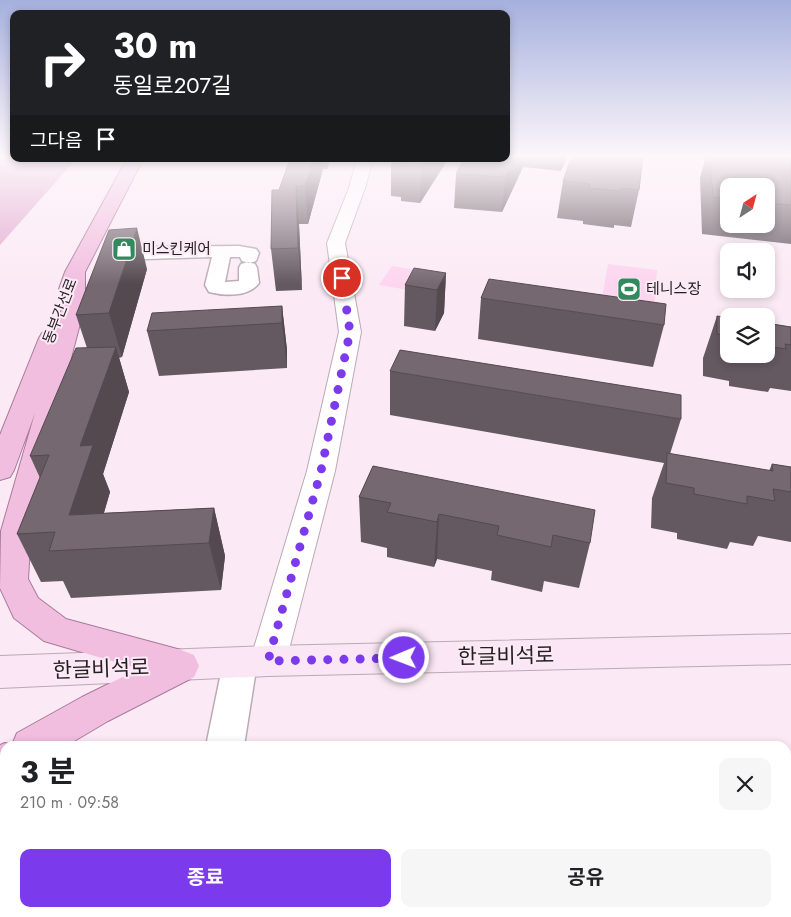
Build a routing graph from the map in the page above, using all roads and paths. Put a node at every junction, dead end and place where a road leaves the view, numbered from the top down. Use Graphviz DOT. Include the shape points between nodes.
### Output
graph roads {
  1 [pos="114,199"];
  2 [pos="354,199"];
  3 [pos="222,252"];
  4 [pos="145,254"];
  5 [pos="75,272"];
  6 [pos="0,470"];
  7 [pos="791,649"];
  8 [pos="254,662"];
  9 [pos="181,666"];
  10 [pos="6,672"];
  11 [pos="40,741"];
  12 [pos="227,741"];
  1 -- 5 [label="highway, 동부간선로"];
  2 -- 8 [label="street" via="336,243 350,332 321,471"];
  3 -- 3 [label="street" via="216,288 247,286 249,252"];
  3 -- 4 [label="street"];
  5 -- 6 [label="highway, 동부간선로"];
  5 -- 9 [label="highway" via="74,305 16,531 12,579 26,608 56,631"];
  7 -- 8 [label="main road, 한글비석로"];
  8 -- 9 [label="main road, 한글비석로"];
  8 -- 12 [label="street"];
  9 -- 10 [label="main road, 한글비석로"];
  9 -- 11 [label="highway"];
}
